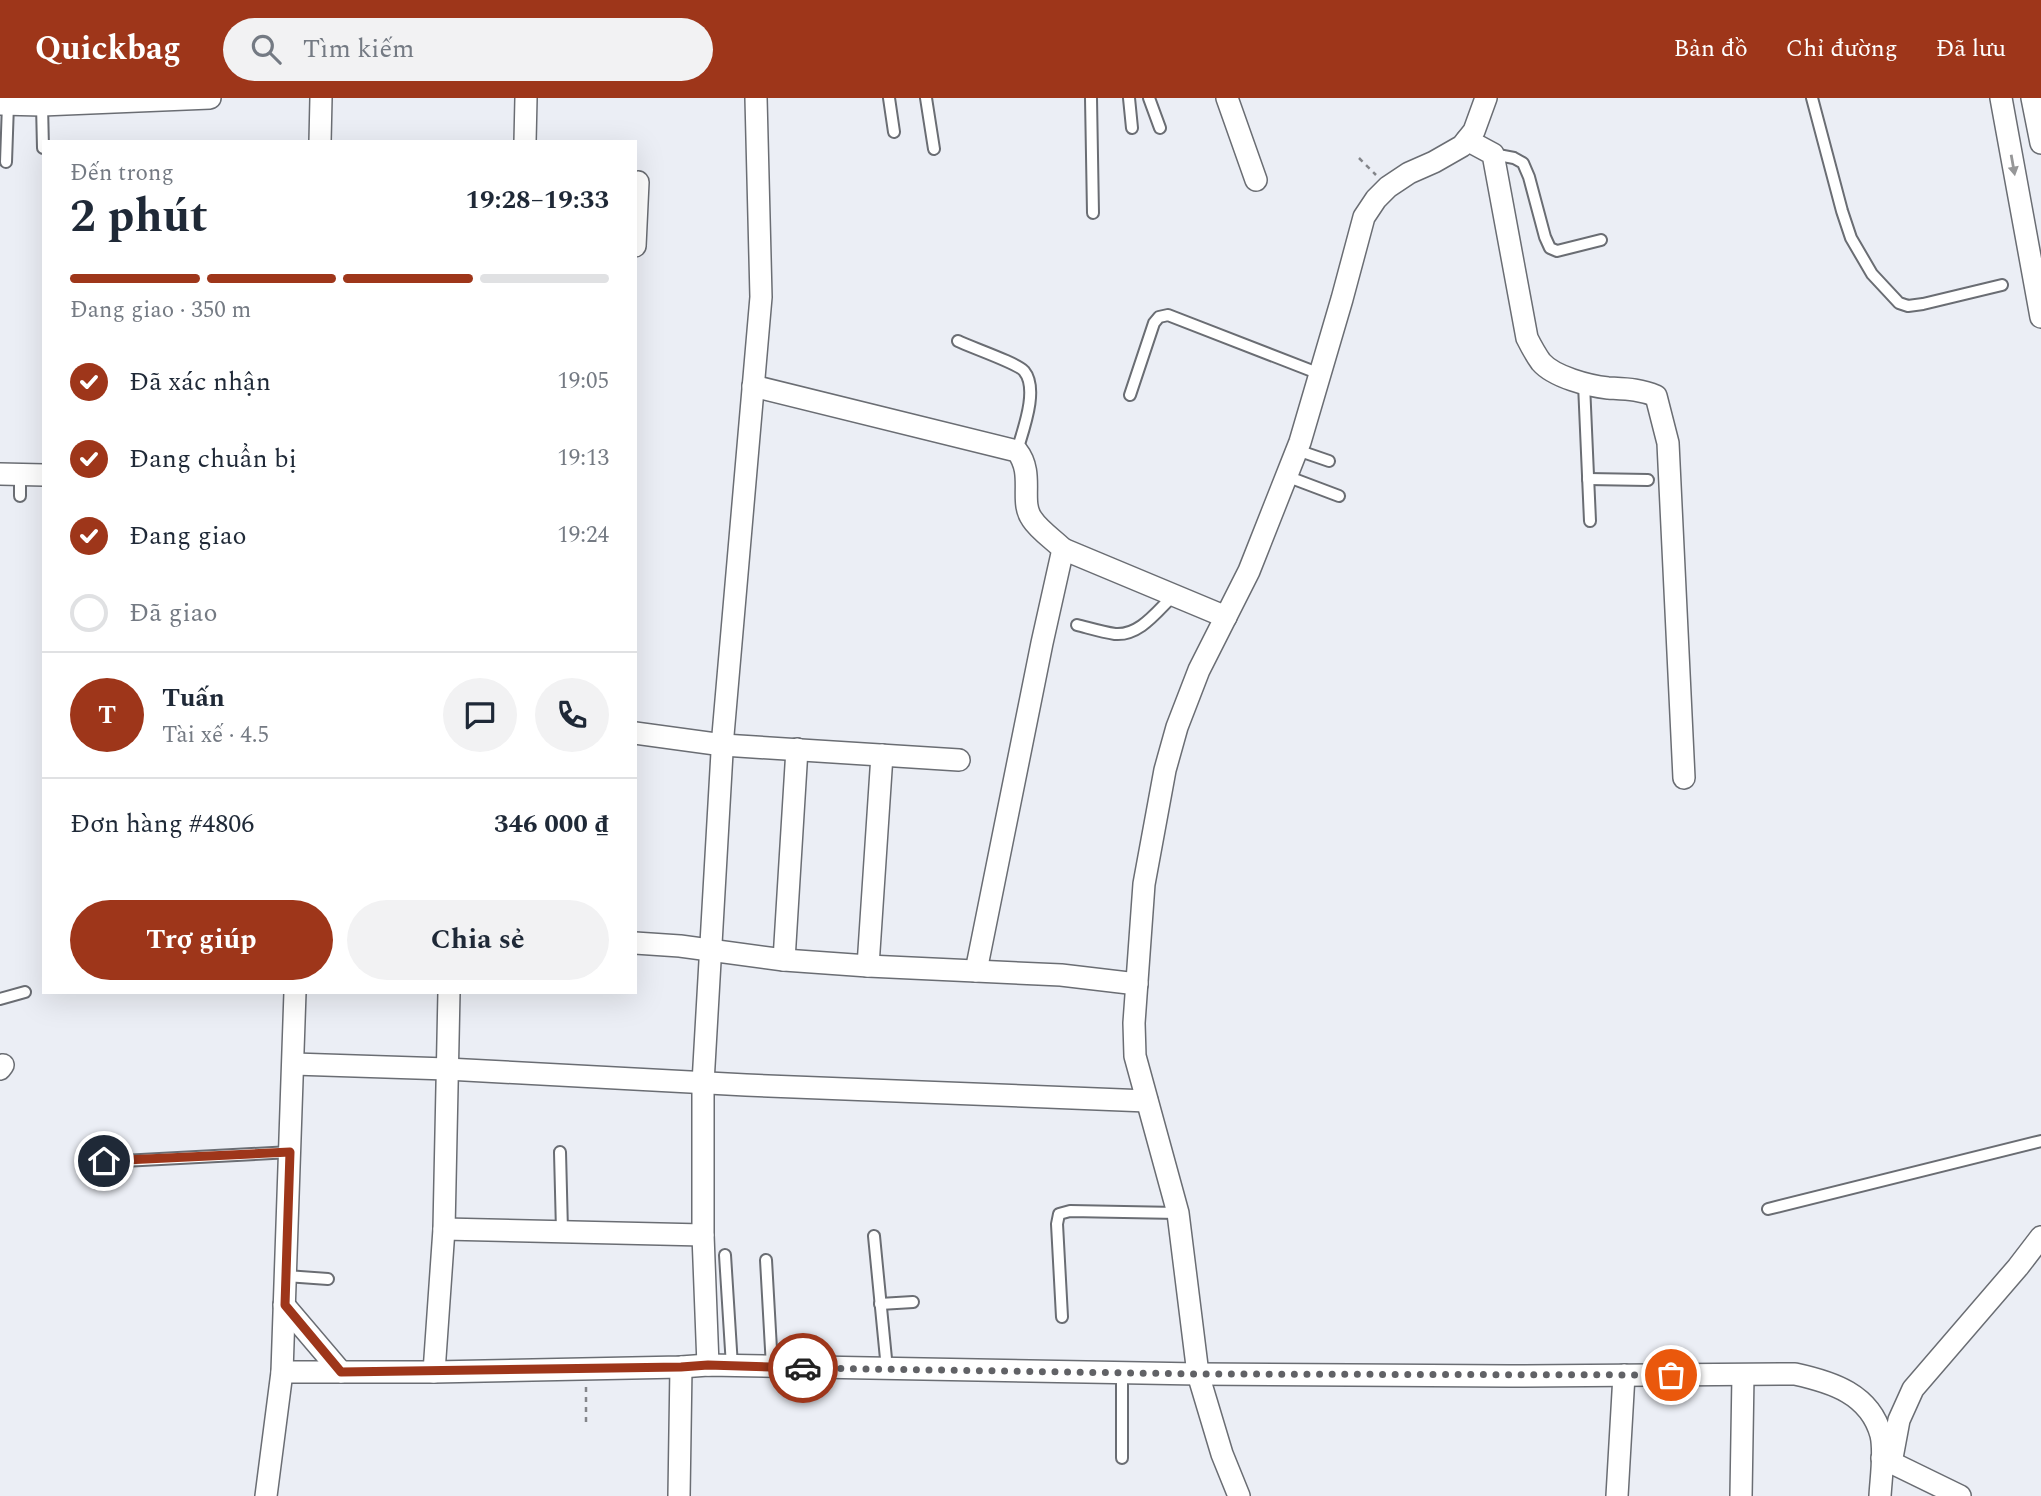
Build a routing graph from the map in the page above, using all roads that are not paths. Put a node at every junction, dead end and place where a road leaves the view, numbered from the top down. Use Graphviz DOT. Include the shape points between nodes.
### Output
graph roads {
  1 [pos="210,98"];
  2 [pos="321,98"];
  3 [pos="526,98"];
  4 [pos="756,98"];
  5 [pos="889,98"];
  6 [pos="926,98"];
  7 [pos="1091,98"];
  8 [pos="1129,98"];
  9 [pos="1149,98"];
  10 [pos="1227,98"];
  11 [pos="1486,98"];
  12 [pos="1812,98"];
  13 [pos="2001,98"];
  14 [pos="2032,98"];
  15 [pos="4,104"];
  16 [pos="42,105"];
  17 [pos="1132,128"];
  18 [pos="1160,128"];
  19 [pos="894,132"];
  20 [pos="43,140"];
  21 [pos="320,140"];
  22 [pos="525,140"];
  23 [pos="1467,141"];
  24 [pos="2041,143"];
  25 [pos="934,149"];
  26 [pos="1493,154"];
  27 [pos="6,162"];
  28 [pos="1256,180"];
  29 [pos="638,182"];
  30 [pos="637,203"];
  31 [pos="1093,213"];
  32 [pos="1601,240"];
  33 [pos="2002,285"];
  34 [pos="2038,288"];
  35 [pos="2041,317"];
  36 [pos="958,341"];
  37 [pos="1320,374"];
  38 [pos="1584,384"];
  39 [pos="754,386"];
  40 [pos="1130,395"];
  41 [pos="1297,450"];
  42 [pos="1017,451"];
  43 [pos="1329,461"];
  44 [pos="42,475"];
  45 [pos="1286,476"];
  46 [pos="1588,479"];
  47 [pos="1648,480"];
  48 [pos="13,482"];
  49 [pos="1339,496"];
  50 [pos="1590,521"];
  51 [pos="1063,549"];
  52 [pos="1174,595"];
  53 [pos="1226,617"];
  54 [pos="1077,625"];
  55 [pos="637,733"];
  56 [pos="723,745"];
  57 [pos="797,749"];
  58 [pos="882,755"];
  59 [pos="959,760"];
  60 [pos="1684,778"];
  61 [pos="637,943"];
  62 [pos="711,950"];
  63 [pos="784,960"];
  64 [pos="868,966"];
  65 [pos="976,971"];
  66 [pos="1137,984"];
  67 [pos="25,992"];
  68 [pos="296,994"];
  69 [pos="449,994"];
  70 [pos="0,999"];
  71 [pos="294,1064"];
  72 [pos="447,1069"];
  73 [pos="703,1083"];
  74 [pos="1147,1101"];
  75 [pos="2041,1141"];
  76 [pos="290,1152"];
  77 [pos="560,1152"];
  78 [pos="97,1183"];
  79 [pos="1768,1209"];
  80 [pos="1178,1213"];
  81 [pos="444,1229"];
  82 [pos="562,1231"];
  83 [pos="704,1234"];
  84 [pos="874,1236"];
  85 [pos="2041,1237"];
  86 [pos="725,1255"];
  87 [pos="766,1260"];
  88 [pos="286,1276"];
  89 [pos="328,1279"];
  90 [pos="912,1302"];
  91 [pos="880,1304"];
  92 [pos="285,1305"];
  93 [pos="1062,1317"];
  94 [pos="708,1365"];
  95 [pos="732,1366"];
  96 [pos="681,1367"];
  97 [pos="772,1367"];
  98 [pos="887,1369"];
  99 [pos="282,1372"];
  100 [pos="341,1372"];
  101 [pos="434,1372"];
  102 [pos="1122,1373"];
  103 [pos="1198,1374"];
  104 [pos="1744,1375"];
  105 [pos="1624,1376"];
  106 [pos="1122,1458"];
  107 [pos="1886,1460"];
  108 [pos="266,1496"];
  109 [pos="679,1496"];
  110 [pos="1239,1496"];
  111 [pos="1617,1496"];
  112 [pos="1741,1496"];
  113 [pos="1880,1496"];
  114 [pos="1960,1496"];
  1 -- 16 [label="street"];
  2 -- 21 [label="street"];
  3 -- 22 [label="street"];
  4 -- 39 [label="street" via="761,298"];
  5 -- 19 [label="lane"];
  6 -- 25 [label="lane"];
  7 -- 31 [label="lane"];
  8 -- 17 [label="lane"];
  9 -- 18 [label="lane"];
  10 -- 28 [label="street"];
  11 -- 23 [label="street"];
  12 -- 33 [label="lane" via="1851,238 1872,274 1899,303 1923,304"];
  13 -- 34 [label="street, one-way"];
  14 -- 24 [label="street"];
  15 -- 16 [label="street"];
  15 -- 27 [label="lane"];
  16 -- 20 [label="lane"];
  23 -- 26 [label="street"];
  23 -- 37 [label="street" via="1388,187 1368,208"];
  26 -- 32 [label="lane" via="1523,163 1550,248 1557,251"];
  26 -- 38 [label="street" via="1527,338 1542,363"];
  29 -- 30 [label="street"];
  34 -- 35 [label="street"];
  36 -- 42 [label="lane" via="1023,369 1030,383 1028,412"];
  37 -- 40 [label="lane" via="1168,315 1154,323"];
  37 -- 41 [label="street"];
  38 -- 46 [label="lane"];
  38 -- 60 [label="street" via="1644,390 1657,396 1663,416"];
  39 -- 42 [label="street"];
  39 -- 56 [label="street"];
  41 -- 43 [label="lane"];
  41 -- 45 [label="street"];
  42 -- 51 [label="street" via="1027,472 1032,519"];
  44 -- 48 [label="street"];
  45 -- 49 [label="lane"];
  45 -- 53 [label="street"];
  46 -- 47 [label="lane"];
  46 -- 50 [label="lane"];
  51 -- 52 [label="street"];
  51 -- 65 [label="street"];
  52 -- 53 [label="street"];
  52 -- 54 [label="lane" via="1129,633"];
  53 -- 66 [label="street" via="1199,670 1165,770 1144,884"];
  55 -- 56 [label="street"];
  56 -- 57 [label="street"];
  56 -- 62 [label="street"];
  57 -- 58 [label="street"];
  57 -- 63 [label="street"];
  58 -- 59 [label="street"];
  58 -- 64 [label="street"];
  61 -- 62 [label="street"];
  62 -- 63 [label="street"];
  62 -- 73 [label="street"];
  63 -- 64 [label="street"];
  64 -- 65 [label="street"];
  65 -- 66 [label="street"];
  66 -- 74 [label="street" via="1135,1056"];
  67 -- 70 [label="lane"];
  68 -- 71 [label="street"];
  69 -- 72 [label="street"];
  71 -- 72 [label="street"];
  71 -- 76 [label="street"];
  72 -- 73 [label="street"];
  72 -- 81 [label="street"];
  73 -- 74 [label="street"];
  73 -- 83 [label="street"];
  74 -- 80 [label="street"];
  75 -- 79 [label="lane"];
  76 -- 78 [label="lane" via="104,1161 98,1167"];
  76 -- 88 [label="street"];
  77 -- 82 [label="lane"];
  80 -- 93 [label="lane" via="1059,1214"];
  80 -- 103 [label="street"];
  81 -- 82 [label="street"];
  81 -- 101 [label="street"];
  82 -- 83 [label="street"];
  83 -- 94 [label="street"];
  84 -- 91 [label="lane"];
  85 -- 107 [label="street" via="1913,1389"];
  86 -- 95 [label="lane"];
  87 -- 97 [label="lane"];
  88 -- 89 [label="lane"];
  88 -- 92 [label="street"];
  90 -- 91 [label="lane"];
  91 -- 98 [label="lane"];
  92 -- 99 [label="street"];
  92 -- 100 [label="street"];
  94 -- 95 [label="street"];
  94 -- 96 [label="street"];
  95 -- 97 [label="street"];
  96 -- 101 [label="street"];
  96 -- 109 [label="street"];
  97 -- 98 [label="street"];
  98 -- 102 [label="street"];
  99 -- 100 [label="street"];
  99 -- 108 [label="street"];
  100 -- 101 [label="street"];
  102 -- 103 [label="street"];
  102 -- 106 [label="lane"];
  103 -- 105 [label="street"];
  103 -- 110 [label="street"];
  104 -- 105 [label="street"];
  104 -- 107 [label="street" via="1796,1374 1845,1389 1873,1418"];
  104 -- 112 [label="street"];
  105 -- 111 [label="street"];
  107 -- 113 [label="street"];
  107 -- 114 [label="street"];
}
